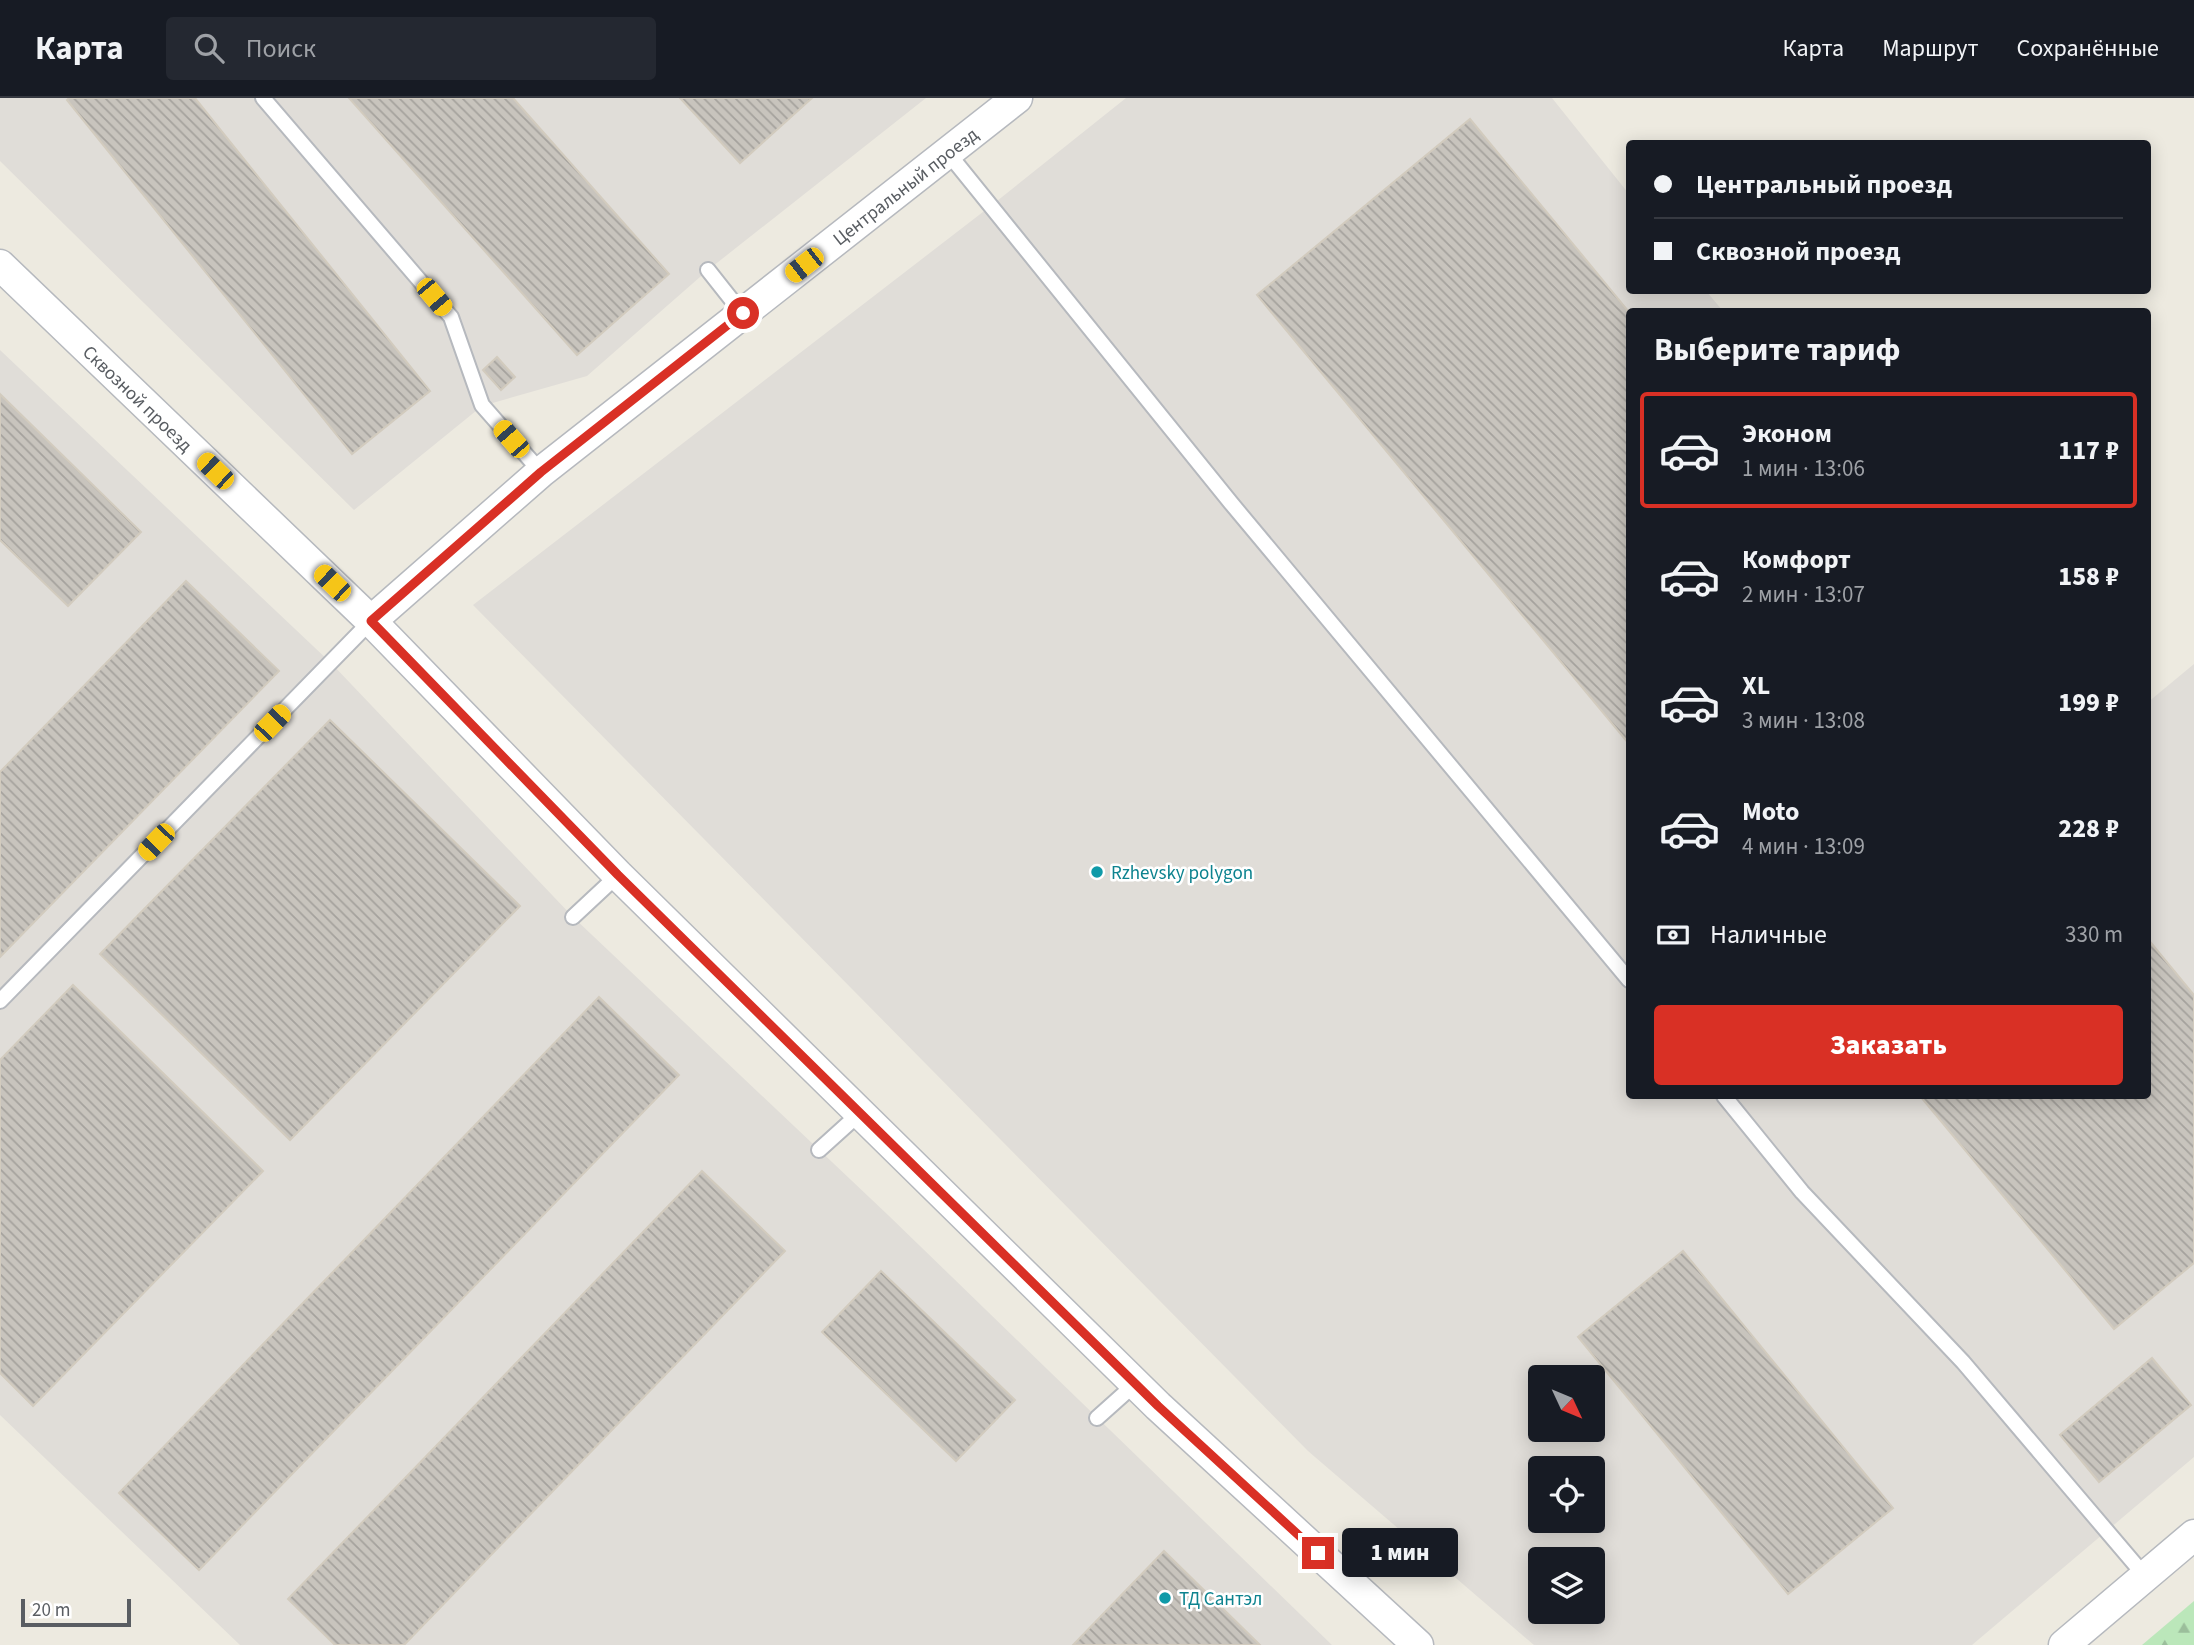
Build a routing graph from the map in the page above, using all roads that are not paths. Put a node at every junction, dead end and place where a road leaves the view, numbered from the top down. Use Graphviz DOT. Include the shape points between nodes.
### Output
graph roads {
  1 [pos="263,98"];
  2 [pos="1017,98"];
  3 [pos="948,153"];
  4 [pos="0,265"];
  5 [pos="708,270"];
  6 [pos="743,313"];
  7 [pos="541,472"];
  8 [pos="371,621"];
  9 [pos="618,875"];
  10 [pos="573,917"];
  11 [pos="1626,976"];
  12 [pos="0,1001"];
  13 [pos="1726,1099"];
  14 [pos="860,1112"];
  15 [pos="819,1150"];
  16 [pos="1135,1384"];
  17 [pos="1097,1418"];
  18 [pos="2194,1535"];
  19 [pos="2145,1576"];
  20 [pos="1418,1645"];
  21 [pos="2064,1645"];
  1 -- 7 [label="lane" via="451,317 482,405"];
  2 -- 3 [label="street, Центральный проезд"];
  3 -- 6 [label="street, Центральный проезд"];
  3 -- 11 [label="lane" via="1231,503"];
  4 -- 8 [label="street, Сквозной проезд"];
  5 -- 6 [label="lane"];
  6 -- 7 [label="street, Центральный проезд"];
  7 -- 8 [label="street, Центральный проезд"];
  8 -- 9 [label="street, Сквозной проезд"];
  8 -- 12 [label="lane"];
  9 -- 10 [label="lane"];
  9 -- 14 [label="street, Сквозной проезд"];
  13 -- 19 [label="lane" via="1802,1192 1963,1362"];
  14 -- 15 [label="lane"];
  14 -- 16 [label="street, Сквозной проезд"];
  16 -- 17 [label="lane"];
  16 -- 20 [label="street, Сквозной проезд"];
  18 -- 19 [label="street"];
  19 -- 21 [label="street"];
}
